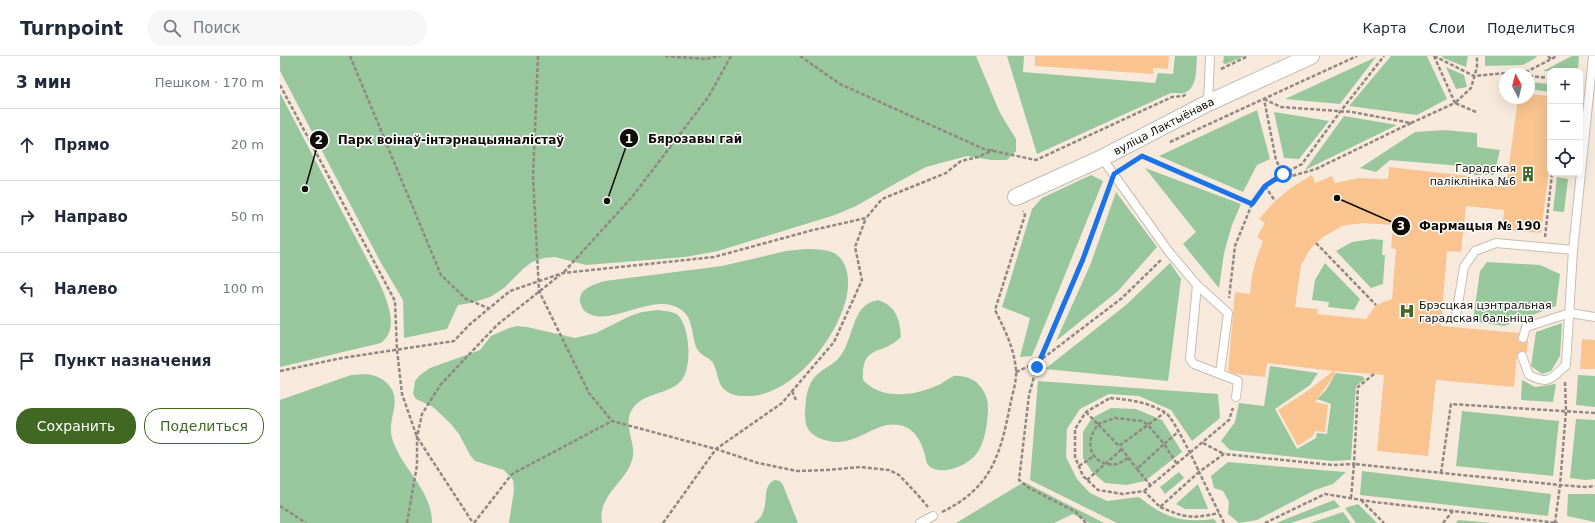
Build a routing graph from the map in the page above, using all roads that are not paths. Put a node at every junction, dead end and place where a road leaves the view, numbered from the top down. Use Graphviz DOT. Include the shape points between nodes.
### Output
graph roads {
  1 [pos="1210,56"];
  2 [pos="1311,56"];
  3 [pos="1593,56"];
  4 [pos="1208,103"];
  5 [pos="1591,116"];
  6 [pos="1102,158"];
  7 [pos="1016,197"];
  8 [pos="1573,250"];
  9 [pos="1197,285"];
  10 [pos="1570,313"];
  11 [pos="1456,316"];
  12 [pos="1595,317"];
  13 [pos="1523,338"];
  14 [pos="1522,356"];
  15 [pos="1220,373"];
  16 [pos="1236,397"];
  17 [pos="933,516"];
  18 [pos="920,523"];
  1 -- 4 [label="lane"];
  2 -- 4 [label="street, вуліца Лактыёнава"];
  3 -- 5 [label="lane"];
  4 -- 6 [label="street, вуліца Лактыёнава"];
  5 -- 8 [label="lane"];
  6 -- 7 [label="street, вуліца Лактыёнава"];
  6 -- 9 [label="lane" via="1169,252"];
  8 -- 10 [label="lane"];
  8 -- 11 [label="lane" via="1496,243 1474,251 1464,266"];
  9 -- 15 [label="lane" via="1228,313"];
  9 -- 15 [label="lane" via="1190,359 1194,364"];
  10 -- 12 [label="lane"];
  10 -- 13 [label="lane" via="1526,327"];
  10 -- 14 [label="lane" via="1566,366 1552,378 1541,381 1529,375"];
  15 -- 16 [label="lane" via="1238,380"];
  17 -- 18 [label="lane"];
}
